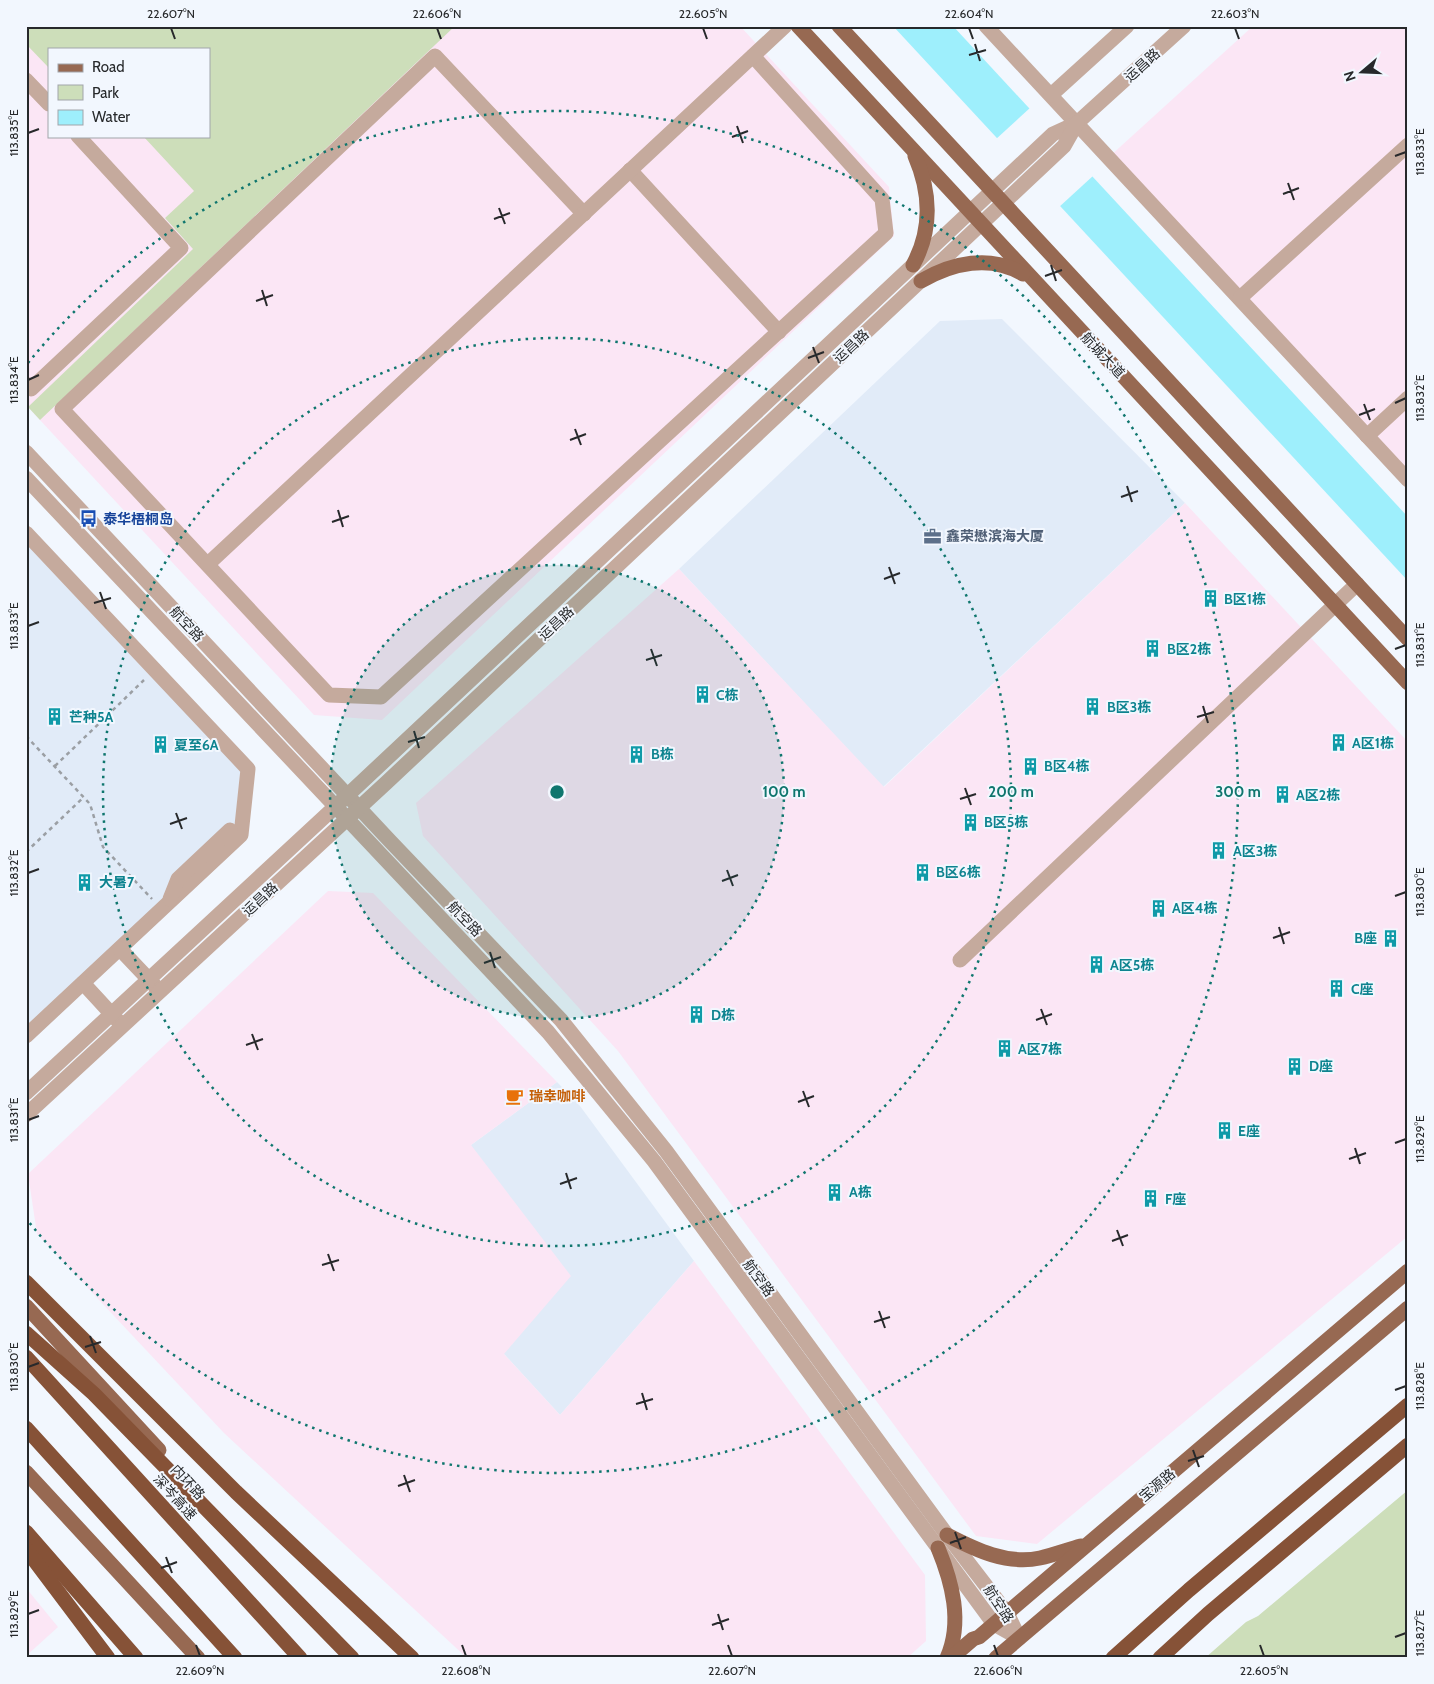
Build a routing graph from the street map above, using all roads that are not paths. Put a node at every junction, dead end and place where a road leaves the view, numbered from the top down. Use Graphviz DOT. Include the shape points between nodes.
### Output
graph roads {
  1 [pos="786,26"];
  2 [pos="798,26"];
  3 [pos="839,26"];
  4 [pos="986,26"];
  5 [pos="1127,26"];
  6 [pos="1184,26"];
  7 [pos="753,56"];
  8 [pos="26,80"];
  9 [pos="1051,95"];
  10 [pos="48,103"];
  11 [pos="1077,123"];
  12 [pos="80,138"];
  13 [pos="1408,145"];
  14 [pos="911,148"];
  15 [pos="630,170"];
  16 [pos="992,190"];
  17 [pos="1003,203"];
  18 [pos="970,212"];
  19 [pos="584,214"];
  20 [pos="981,224"];
  21 [pos="913,265"];
  22 [pos="1033,280"];
  23 [pos="920,281"];
  24 [pos="1240,298"];
  25 [pos="779,332"];
  26 [pos="26,384"];
  27 [pos="1408,398"];
  28 [pos="1367,436"];
  29 [pos="26,452"];
  30 [pos="1405,472"];
  31 [pos="26,478"];
  32 [pos="26,533"];
  33 [pos="208,564"];
  34 [pos="1358,584"];
  35 [pos="1335,605"];
  36 [pos="1408,639"];
  37 [pos="1408,684"];
  38 [pos="347,795"];
  39 [pos="335,807"];
  40 [pos="359,808"];
  41 [pos="346,819"];
  42 [pos="230,830"];
  43 [pos="164,907"];
  44 [pos="120,949"];
  45 [pos="960,960"];
  46 [pos="148,978"];
  47 [pos="83,983"];
  48 [pos="160,991"];
  49 [pos="111,1014"];
  50 [pos="122,1026"];
  51 [pos="27,1035"];
  52 [pos="26,1093"];
  53 [pos="26,1115"];
  54 [pos="1408,1271"];
  55 [pos="26,1282"];
  56 [pos="26,1306"];
  57 [pos="1408,1308"];
  58 [pos="26,1333"];
  59 [pos="26,1357"];
  60 [pos="1408,1405"];
  61 [pos="26,1428"];
  62 [pos="1408,1446"];
  63 [pos="26,1472"];
  64 [pos="26,1532"];
  65 [pos="947,1535"];
  66 [pos="1087,1545"];
  67 [pos="938,1548"];
  68 [pos="26,1549"];
  69 [pos="1007,1613"];
  70 [pos="994,1624"];
  71 [pos="1019,1638"];
  72 [pos="108,1658"];
  73 [pos="136,1658"];
  74 [pos="198,1658"];
  75 [pos="235,1658"];
  76 [pos="300,1658"];
  77 [pos="351,1658"];
  78 [pos="412,1658"];
  79 [pos="946,1658"];
  80 [pos="951,1658"];
  81 [pos="996,1658"];
  82 [pos="1113,1658"];
  83 [pos="1160,1658"];
  1 -- 7 [label="street"];
  2 -- 14 [label="main road, 航城大道"];
  3 -- 16 [label="main road"];
  4 -- 9 [label="street"];
  5 -- 9 [label="street"];
  6 -- 11 [label="street, 运昌路"];
  7 -- 15 [label="street"];
  7 -- 25 [label="street" via="882,199 886,233"];
  8 -- 10 [label="street"];
  9 -- 11 [label="street"];
  11 -- 16 [label="street, 运昌路" via="1053,134"];
  11 -- 17 [label="street, 运昌路" via="1064,146"];
  11 -- 24 [label="street"];
  12 -- 26 [label="street" via="181,248 31,389"];
  13 -- 24 [label="street"];
  14 -- 18 [label="main road, 航城大道"];
  14 -- 21 [label="main road" via="920,168 927,212 922,249"];
  15 -- 19 [label="street"];
  15 -- 25 [label="street"];
  16 -- 17 [label="main road"];
  16 -- 18 [label="street, 运昌路"];
  17 -- 20 [label="street, 运昌路"];
  17 -- 34 [label="main road"];
  18 -- 20 [label="main road, 航城大道"];
  18 -- 21 [label="street, 运昌路"];
  19 -- 33 [label="street"];
  19 -- 33 [label="street" via="435,56 62,409"];
  20 -- 22 [label="main road, 航城大道"];
  20 -- 23 [label="street, 运昌路"];
  21 -- 38 [label="street, 运昌路"];
  22 -- 23 [label="main road" via="1013,268 972,263 954,265"];
  22 -- 35 [label="main road, 航城大道"];
  23 -- 40 [label="street, 运昌路"];
  24 -- 28 [label="street"];
  25 -- 33 [label="street" via="381,697 329,695"];
  27 -- 28 [label="street"];
  28 -- 30 [label="street"];
  29 -- 38 [label="street, 航空路"];
  31 -- 39 [label="street, 航空路"];
  32 -- 43 [label="street" via="248,769 241,835"];
  34 -- 35 [label="street"];
  34 -- 36 [label="main road"];
  35 -- 37 [label="main road, 航城大道"];
  35 -- 45 [label="street"];
  38 -- 39 [label="street, 运昌路"];
  38 -- 40 [label="street, 航空路"];
  39 -- 41 [label="street, 航空路"];
  39 -- 46 [label="street, 运昌路"];
  40 -- 41 [label="street, 运昌路"];
  40 -- 65 [label="street, 航空路" via="561,1020 618,1090"];
  41 -- 48 [label="street, 运昌路"];
  41 -- 67 [label="street, 航空路" via="548,1032 605,1099"];
  42 -- 43 [label="street" via="178,879"];
  43 -- 44 [label="street"];
  44 -- 46 [label="street"];
  44 -- 47 [label="street"];
  46 -- 48 [label="street"];
  46 -- 49 [label="street, 运昌路"];
  47 -- 49 [label="street"];
  47 -- 51 [label="street"];
  48 -- 50 [label="street, 运昌路"];
  49 -- 50 [label="street"];
  49 -- 52 [label="street, 运昌路"];
  50 -- 53 [label="street, 运昌路"];
  54 -- 66 [label="main road, 宝源路"];
  55 -- 78 [label="highway" via="236,1492"];
  56 -- 77 [label="main road, 内环路"];
  57 -- 71 [label="main road, 宝源路"];
  58 -- 77 [label="highway" via="94,1394"];
  59 -- 76 [label="highway, 深岑高速"];
  60 -- 82 [label="highway" via="1188,1590"];
  61 -- 75 [label="highway"];
  62 -- 83 [label="highway"];
  63 -- 74 [label="main road"];
  64 -- 73 [label="highway"];
  65 -- 66 [label="main road" via="985,1553 1013,1559 1038,1558"];
  65 -- 69 [label="street, 航空路"];
  66 -- 69 [label="main road, 宝源路"];
  67 -- 70 [label="street, 航空路"];
  67 -- 79 [label="main road" via="947,1571 955,1614 951,1649"];
  68 -- 72 [label="highway"];
  69 -- 70 [label="main road, 宝源路"];
  69 -- 71 [label="street, 航空路"];
  70 -- 71 [label="street, 航空路"];
  70 -- 80 [label="main road, 宝源路"];
  71 -- 81 [label="main road, 宝源路"];
}
